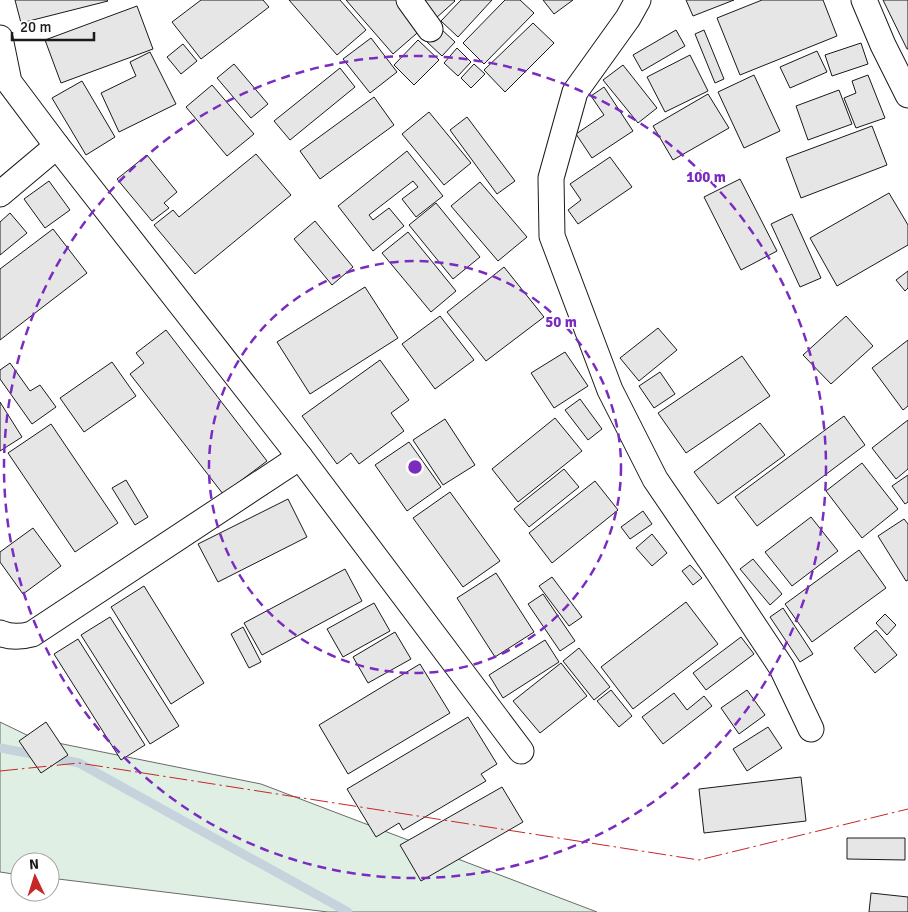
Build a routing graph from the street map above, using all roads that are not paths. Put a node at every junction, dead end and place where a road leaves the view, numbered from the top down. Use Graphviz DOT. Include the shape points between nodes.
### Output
graph roads {
  1 [pos="409,0"];
  2 [pos="638,0"];
  3 [pos="864,0"];
  4 [pos="430,29"];
  5 [pos="0,38"];
  6 [pos="908,95"];
  7 [pos="58,146"];
  8 [pos="0,194"];
  9 [pos="300,457"];
  10 [pos="0,633"];
  11 [pos="811,729"];
  12 [pos="521,752"];
  1 -- 4 [label="street"];
  2 -- 11 [label="street" via="575,92 551,178 552,236 610,390 656,479 782,668"];
  3 -- 6 [label="street"];
  5 -- 7 [label="street" via="9,82"];
  7 -- 8 [label="street"];
  7 -- 9 [label="street"];
  9 -- 10 [label="street" via="32,634 21,637"];
  9 -- 12 [label="street"];
}
